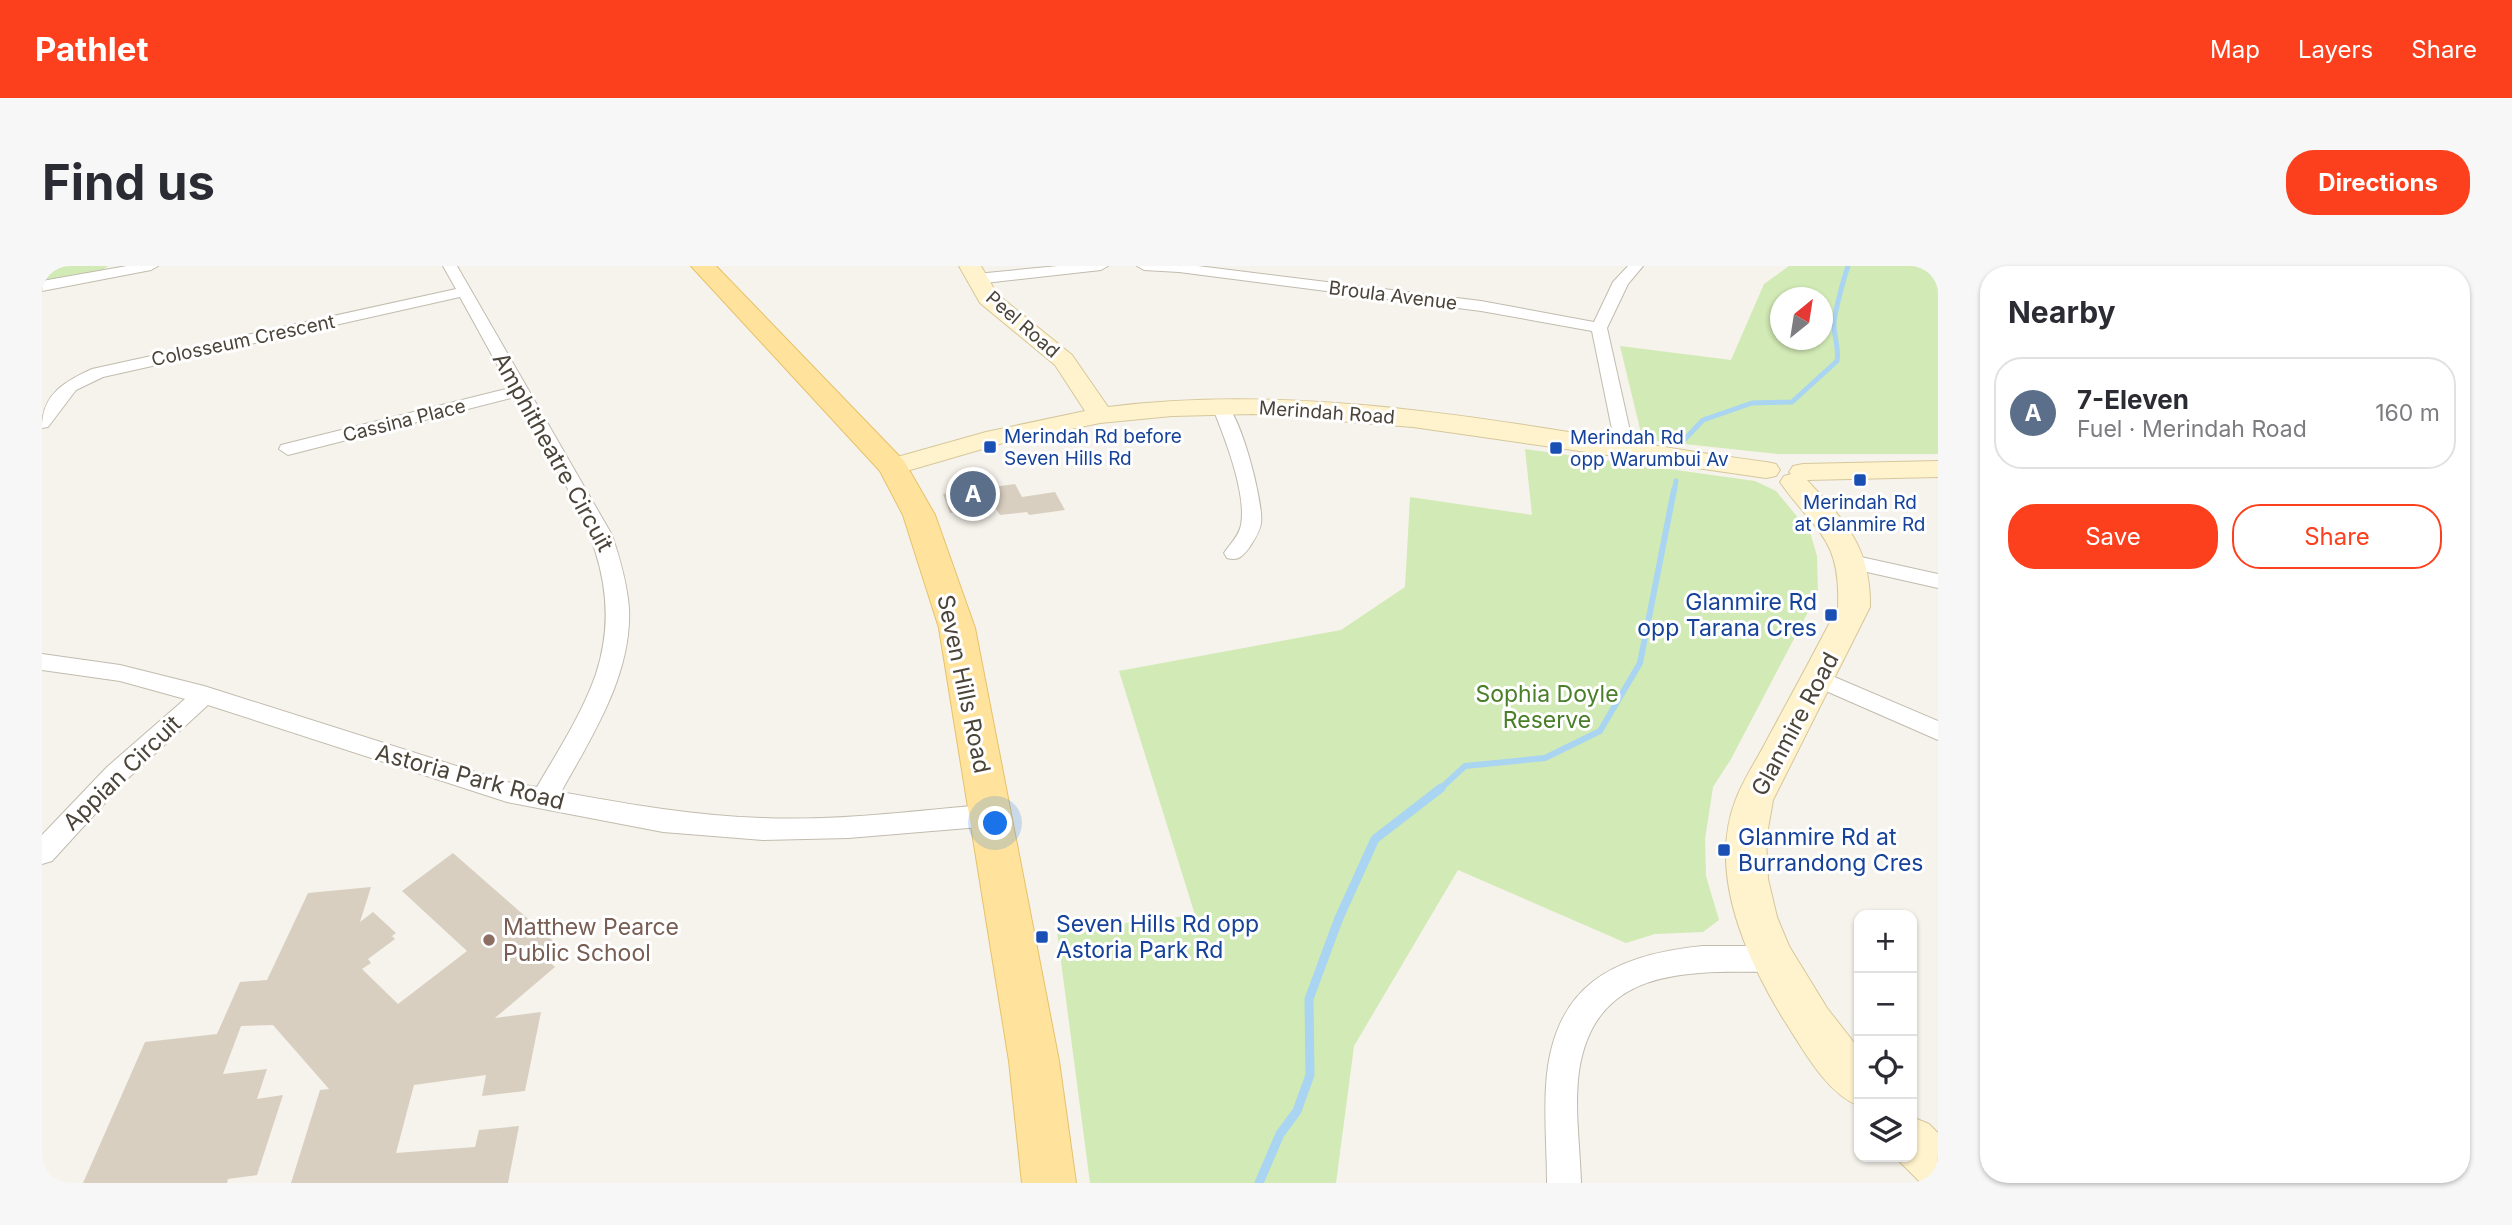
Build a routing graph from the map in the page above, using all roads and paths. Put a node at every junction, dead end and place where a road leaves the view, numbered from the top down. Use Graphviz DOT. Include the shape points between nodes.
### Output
graph roads {
  1 [pos="151,266"];
  2 [pos="450,266"];
  3 [pos="703,266"];
  4 [pos="1101,266"];
  5 [pos="1144,266"];
  6 [pos="1636,266"];
  7 [pos="118,269"];
  8 [pos="973,273"];
  9 [pos="42,286"];
  10 [pos="464,292"];
  11 [pos="1598,328"];
  12 [pos="519,391"];
  13 [pos="1221,406"];
  14 [pos="1101,415"];
  15 [pos="42,423"];
  16 [pos="288,449"];
  17 [pos="1625,449"];
  18 [pos="893,467"];
  19 [pos="1938,469"];
  20 [pos="1787,475"];
  21 [pos="1234,553"];
  22 [pos="1852,562"];
  23 [pos="1938,581"];
  24 [pos="42,662"];
  25 [pos="1818,678"];
  26 [pos="204,695"];
  27 [pos="1938,731"];
  28 [pos="542,800"];
  29 [pos="992,815"];
  30 [pos="42,853"];
  31 [pos="1772,960"];
  32 [pos="1854,1078"];
  33 [pos="1917,1146"];
  34 [pos="1938,1166"];
  35 [pos="1049,1183"];
  36 [pos="1564,1183"];
  1 -- 7 [label="street"];
  2 -- 10 [label="street, Amphitheatre Circuit"];
  3 -- 18 [label="main road, Seven Hills Road"];
  4 -- 8 [label="street"];
  5 -- 11 [label="street, Broula Avenue" via="1482,306"];
  6 -- 11 [label="street" via="1621,282"];
  7 -- 9 [label="street"];
  8 -- 14 [label="street, Peel Road" via="988,298 1064,360"];
  10 -- 12 [label="street, Amphitheatre Circuit"];
  10 -- 15 [label="street, Colosseum Crescent" via="98,373 70,387"];
  11 -- 17 [label="street"];
  12 -- 16 [label="street, Cassina Place"];
  12 -- 28 [label="street, Amphitheatre Circuit" via="602,535 614,565 619,596 613,662 599,701"];
  13 -- 14 [label="street, Merindah Road"];
  13 -- 17 [label="street, Merindah Road" via="1373,413"];
  13 -- 21 [label="street" via="1252,514 1245,539"];
  14 -- 18 [label="street, Merindah Road" via="983,439"];
  17 -- 20 [label="street, Merindah Road"];
  18 -- 29 [label="main road, Seven Hills Road" via="919,515 957,628"];
  19 -- 20 [label="street, Merindah Road"];
  20 -- 22 [label="street, Glanmire Road" via="1838,534"];
  22 -- 23 [label="street"];
  22 -- 25 [label="street, Glanmire Road" via="1854,607"];
  24 -- 26 [label="street, Astoria Park Road" via="120,673"];
  25 -- 27 [label="street"];
  25 -- 31 [label="street, Glanmire Road" via="1749,816 1751,889"];
  26 -- 28 [label="street, Astoria Park Road"];
  26 -- 30 [label="street, Appian Circuit" via="116,774"];
  28 -- 29 [label="street, Astoria Park Road" via="663,821 762,828 848,827"];
  29 -- 35 [label="main road, Seven Hills Road" via="1034,1061"];
  31 -- 32 [label="street, Glanmire Road" via="1800,1008"];
  31 -- 36 [label="street" via="1663,962 1616,980 1592,1000 1579,1017 1563,1070"];
  33 -- 34 [label="street"];
}
